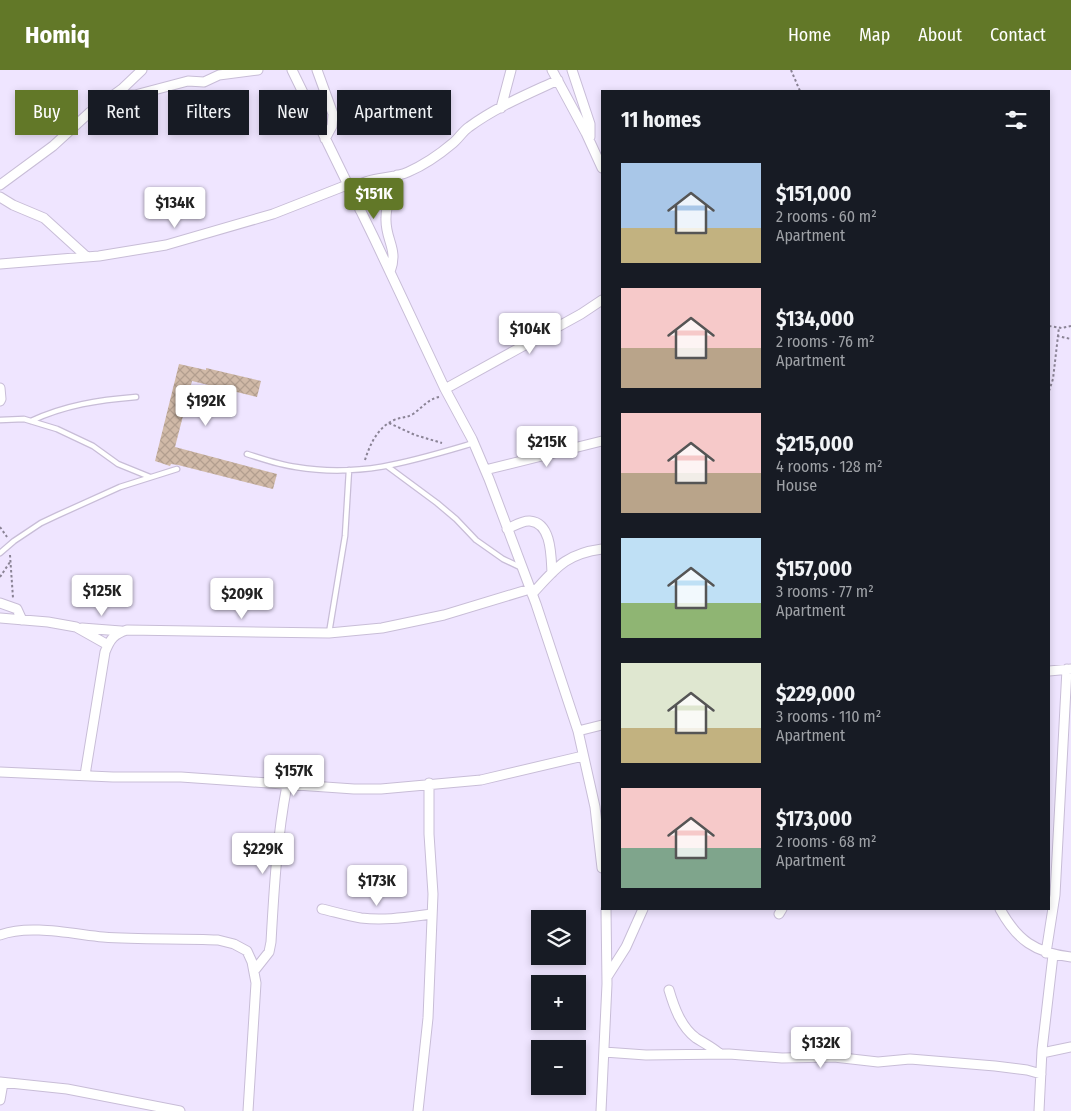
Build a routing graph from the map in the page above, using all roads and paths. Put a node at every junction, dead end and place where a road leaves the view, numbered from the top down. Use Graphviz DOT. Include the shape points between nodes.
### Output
graph roads {
  1 [pos="142,70"];
  2 [pos="258,70"];
  3 [pos="292,70"];
  4 [pos="316,70"];
  5 [pos="511,70"];
  6 [pos="572,70"];
  7 [pos="791,70"];
  8 [pos="556,74"];
  9 [pos="120,90"];
  10 [pos="153,90"];
  11 [pos="800,90"];
  12 [pos="501,108"];
  13 [pos="88,114"];
  14 [pos="325,139"];
  15 [pos="590,141"];
  16 [pos="601,166"];
  17 [pos="397,176"];
  18 [pos="369,181"];
  19 [pos="0,185"];
  20 [pos="349,188"];
  21 [pos="0,197"];
  22 [pos="360,210"];
  23 [pos="87,257"];
  24 [pos="0,264"];
  25 [pos="390,272"];
  26 [pos="601,301"];
  27 [pos="1050,326"];
  28 [pos="1071,326"];
  29 [pos="1059,327"];
  30 [pos="1057,336"];
  31 [pos="1071,339"];
  32 [pos="1050,387"];
  33 [pos="0,388"];
  34 [pos="447,393"];
  35 [pos="136,397"];
  36 [pos="0,401"];
  37 [pos="0,420"];
  38 [pos="31,421"];
  39 [pos="389,423"];
  40 [pos="601,441"];
  41 [pos="474,443"];
  42 [pos="449,450"];
  43 [pos="248,454"];
  44 [pos="387,466"];
  45 [pos="177,470"];
  46 [pos="350,470"];
  47 [pos="362,470"];
  48 [pos="485,470"];
  49 [pos="150,477"];
  50 [pos="0,527"];
  51 [pos="507,529"];
  52 [pos="10,545"];
  53 [pos="601,548"];
  54 [pos="0,553"];
  55 [pos="10,562"];
  56 [pos="522,567"];
  57 [pos="552,573"];
  58 [pos="0,577"];
  59 [pos="531,592"];
  60 [pos="0,603"];
  61 [pos="17,609"];
  62 [pos="0,618"];
  63 [pos="22,620"];
  64 [pos="80,628"];
  65 [pos="124,631"];
  66 [pos="329,633"];
  67 [pos="108,645"];
  68 [pos="1069,669"];
  69 [pos="1050,671"];
  70 [pos="601,724"];
  71 [pos="578,731"];
  72 [pos="583,756"];
  73 [pos="0,772"];
  74 [pos="85,775"];
  75 [pos="429,783"];
  76 [pos="287,785"];
  77 [pos="600,809"];
  78 [pos="601,831"];
  79 [pos="1053,850"];
  80 [pos="1052,886"];
  81 [pos="322,910"];
  82 [pos="606,910"];
  83 [pos="643,910"];
  84 [pos="1001,910"];
  85 [pos="432,914"];
  86 [pos="0,934"];
  87 [pos="1049,954"];
  88 [pos="1071,957"];
  89 [pos="254,971"];
  90 [pos="607,977"];
  91 [pos="668,990"];
  92 [pos="1071,1047"];
  93 [pos="604,1052"];
  94 [pos="1042,1053"];
  95 [pos="719,1054"];
  96 [pos="1041,1074"];
  97 [pos="1,1082"];
  98 [pos="0,1100"];
  99 [pos="180,1111"];
  100 [pos="248,1111"];
  101 [pos="418,1111"];
  102 [pos="601,1111"];
  103 [pos="1039,1111"];
  1 -- 9 [label="street"];
  2 -- 10 [label="street"];
  3 -- 14 [label="street"];
  4 -- 14 [label="street" via="333,114 332,126"];
  5 -- 12 [label="street"];
  6 -- 15 [label="street" via="590,124"];
  7 -- 11 [label="path"];
  8 -- 12 [label="street"];
  8 -- 15 [label="street"];
  12 -- 17 [label="street" via="467,128 454,143 422,165"];
  13 -- 19 [label="street" via="53,146"];
  14 -- 20 [label="street"];
  15 -- 16 [label="street"];
  17 -- 18 [label="street"];
  17 -- 25 [label="street" via="386,220 394,254"];
  18 -- 20 [label="street"];
  18 -- 22 [label="street"];
  20 -- 22 [label="street"];
  20 -- 23 [label="street" via="166,245"];
  21 -- 23 [label="street" via="44,218"];
  22 -- 25 [label="street"];
  23 -- 24 [label="street"];
  25 -- 34 [label="street"];
  26 -- 34 [label="street"];
  27 -- 29 [label="path"];
  28 -- 29 [label="path"];
  29 -- 30 [label="path"];
  30 -- 31 [label="path"];
  30 -- 32 [label="path"];
  33 -- 36 [label="street"];
  34 -- 39 [label="path" via="409,417"];
  34 -- 41 [label="street"];
  35 -- 38 [label="lane" via="66,407"];
  37 -- 38 [label="lane"];
  38 -- 49 [label="lane" via="57,429 93,446 118,464"];
  39 -- 42 [label="path" via="439,441"];
  39 -- 47 [label="path" via="378,433"];
  40 -- 48 [label="street"];
  41 -- 42 [label="lane"];
  41 -- 48 [label="street"];
  42 -- 44 [label="lane"];
  43 -- 46 [label="lane" via="295,467"];
  44 -- 47 [label="lane"];
  44 -- 56 [label="lane" via="437,503 496,555"];
  45 -- 49 [label="lane"];
  46 -- 47 [label="lane"];
  46 -- 66 [label="lane"];
  48 -- 51 [label="street"];
  49 -- 52 [label="lane" via="120,486 41,523"];
  50 -- 52 [label="path"];
  51 -- 56 [label="street"];
  51 -- 57 [label="street" via="525,521 539,524 547,536"];
  52 -- 54 [label="lane"];
  52 -- 55 [label="path"];
  53 -- 57 [label="street" via="573,556"];
  55 -- 58 [label="path"];
  55 -- 61 [label="path" via="11,588"];
  56 -- 59 [label="street"];
  57 -- 59 [label="street"];
  59 -- 66 [label="street" via="382,628"];
  59 -- 71 [label="street"];
  60 -- 61 [label="street"];
  61 -- 63 [label="street"];
  62 -- 63 [label="street"];
  63 -- 64 [label="street"];
  64 -- 65 [label="street"];
  64 -- 67 [label="street"];
  65 -- 66 [label="street"];
  65 -- 67 [label="street" via="116,633"];
  67 -- 74 [label="street"];
  68 -- 69 [label="street"];
  68 -- 79 [label="street"];
  70 -- 71 [label="street"];
  71 -- 72 [label="street"];
  72 -- 75 [label="street" via="481,780"];
  72 -- 77 [label="street"];
  73 -- 74 [label="street"];
  74 -- 76 [label="street" via="181,777"];
  75 -- 76 [label="street" via="354,789"];
  75 -- 85 [label="street"];
  76 -- 89 [label="street" via="276,860 271,942 269,952"];
  77 -- 78 [label="street"];
  79 -- 80 [label="street"];
  80 -- 87 [label="street"];
  81 -- 85 [label="street" via="382,919"];
  82 -- 90 [label="street"];
  83 -- 90 [label="street" via="626,947"];
  84 -- 87 [label="street" via="1027,944"];
  85 -- 101 [label="street" via="428,1018"];
  86 -- 89 [label="street" via="53,931 104,937 218,940 247,951"];
  87 -- 88 [label="street"];
  87 -- 94 [label="street"];
  89 -- 100 [label="street" via="256,983"];
  90 -- 93 [label="street"];
  91 -- 95 [label="street" via="686,1027 694,1037"];
  92 -- 94 [label="street"];
  93 -- 95 [label="street"];
  93 -- 102 [label="street"];
  94 -- 96 [label="street"];
  95 -- 96 [label="street" via="834,1057 878,1062 910,1059 995,1066"];
  96 -- 103 [label="street"];
  97 -- 98 [label="street"];
  97 -- 99 [label="street" via="67,1089"];
}
